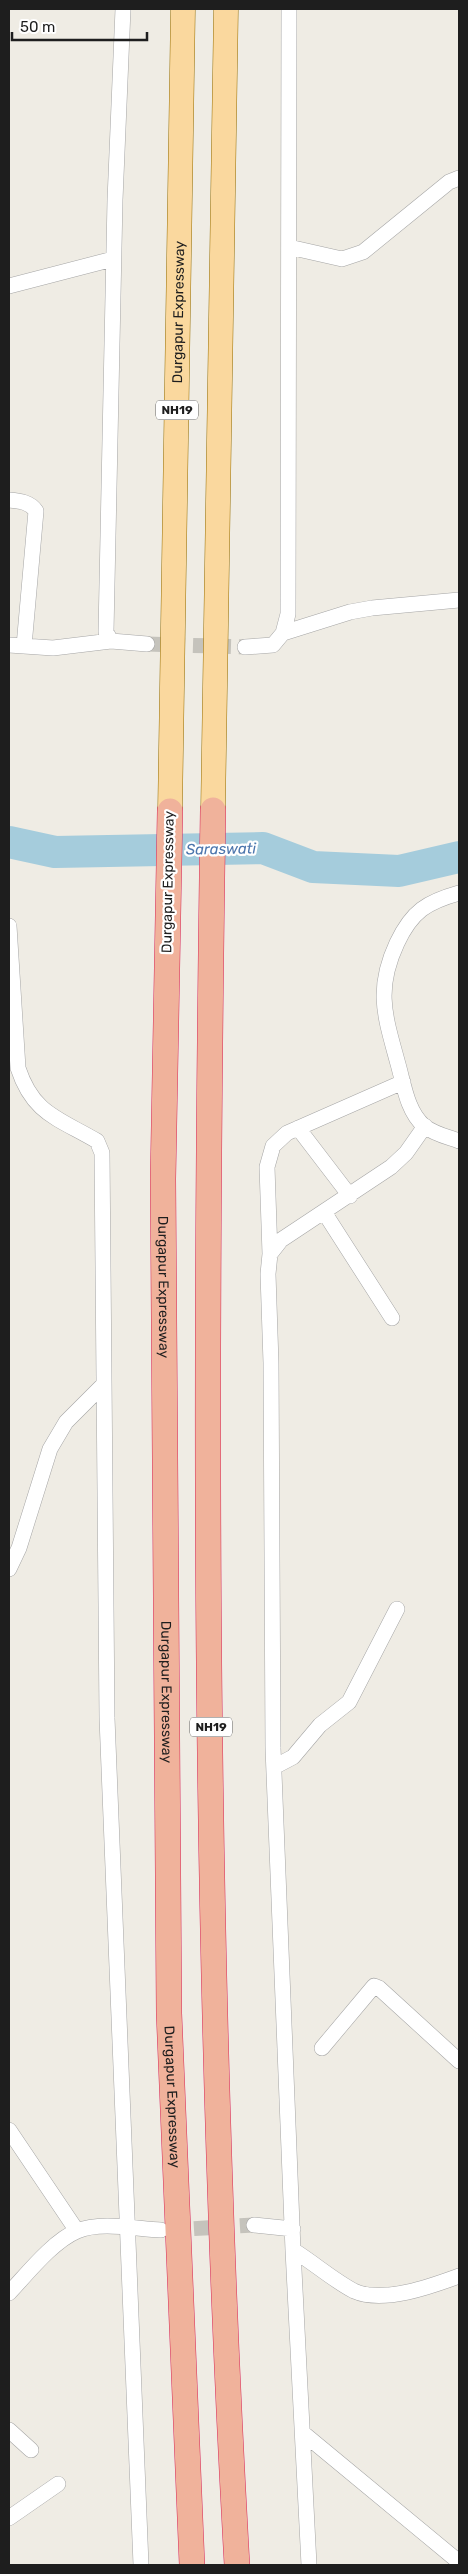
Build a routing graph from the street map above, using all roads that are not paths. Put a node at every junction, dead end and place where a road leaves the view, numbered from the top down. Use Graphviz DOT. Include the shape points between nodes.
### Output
graph roads {
  1 [pos="123,9"];
  2 [pos="183,9"];
  3 [pos="226,9"];
  4 [pos="289,9"];
  5 [pos="459,178"];
  6 [pos="289,246"];
  7 [pos="114,259"];
  8 [pos="9,286"];
  9 [pos="9,500"];
  10 [pos="459,600"];
  11 [pos="283,633"];
  12 [pos="111,641"];
  13 [pos="147,644"];
  14 [pos="9,645"];
  15 [pos="24,646"];
  16 [pos="245,647"];
  17 [pos="213,810"];
  18 [pos="170,811"];
  19 [pos="459,893"];
  20 [pos="9,926"];
  21 [pos="403,1082"];
  22 [pos="424,1126"];
  23 [pos="298,1128"];
  24 [pos="459,1141"];
  25 [pos="350,1196"];
  26 [pos="324,1212"];
  27 [pos="270,1254"];
  28 [pos="392,1318"];
  29 [pos="104,1384"];
  30 [pos="9,1569"];
  31 [pos="397,1609"];
  32 [pos="274,1767"];
  33 [pos="322,2048"];
  34 [pos="459,2061"];
  35 [pos="9,2130"];
  36 [pos="254,2225"];
  37 [pos="126,2228"];
  38 [pos="293,2229"];
  39 [pos="161,2230"];
  40 [pos="77,2231"];
  41 [pos="293,2250"];
  42 [pos="459,2276"];
  43 [pos="9,2292"];
  44 [pos="9,2430"];
  45 [pos="303,2433"];
  46 [pos="31,2450"];
  47 [pos="58,2484"];
  48 [pos="9,2516"];
  49 [pos="459,2562"];
  50 [pos="141,2565"];
  51 [pos="192,2565"];
  52 [pos="237,2565"];
  53 [pos="310,2565"];
  1 -- 7 [label="street"];
  2 -- 18 [label="main road, Durgapur Expressway / NH19"];
  3 -- 17 [label="main road, NH19"];
  4 -- 6 [label="street"];
  5 -- 6 [label="street" via="449,182 363,252 342,259"];
  6 -- 11 [label="street" via="288,614"];
  7 -- 8 [label="street"];
  7 -- 12 [label="street" via="106,632"];
  9 -- 15 [label="street" via="25,502 36,511"];
  10 -- 11 [label="street" via="350,612"];
  11 -- 16 [label="street" via="273,645"];
  12 -- 13 [label="street"];
  12 -- 15 [label="street" via="53,648"];
  14 -- 15 [label="street"];
  17 -- 52 [label="highway, NH19" via="207,1178 212,1826 215,2032"];
  18 -- 51 [label="highway, Durgapur Expressway / NH19" via="163,1189 168,2013"];
  19 -- 21 [label="street" via="435,900 419,910 408,922 384,973 385,1014"];
  20 -- 29 [label="street" via="18,1068 24,1086 43,1110 98,1141 102,1153"];
  21 -- 22 [label="street" via="409,1105"];
  21 -- 23 [label="street"];
  22 -- 24 [label="street"];
  22 -- 25 [label="street" via="406,1153"];
  23 -- 25 [label="street"];
  23 -- 27 [label="street" via="279,1138 268,1161"];
  25 -- 26 [label="street"];
  26 -- 27 [label="street" via="294,1229"];
  26 -- 28 [label="street"];
  27 -- 32 [label="street"];
  29 -- 30 [label="street" via="58,1434 50,1449 19,1548"];
  29 -- 37 [label="street" via="107,1718"];
  31 -- 32 [label="street" via="349,1702 320,1724 293,1757"];
  32 -- 38 [label="street"];
  33 -- 34 [label="street" via="374,1986"];
  35 -- 40 [label="street"];
  36 -- 38 [label="street"];
  37 -- 39 [label="street"];
  37 -- 40 [label="street"];
  37 -- 50 [label="street"];
  38 -- 41 [label="street"];
  40 -- 43 [label="street" via="48,2253"];
  41 -- 42 [label="street" via="347,2286 365,2294 401,2293"];
  41 -- 45 [label="street"];
  44 -- 46 [label="street"];
  45 -- 49 [label="street"];
  45 -- 53 [label="street"];
  47 -- 48 [label="street"];
}
